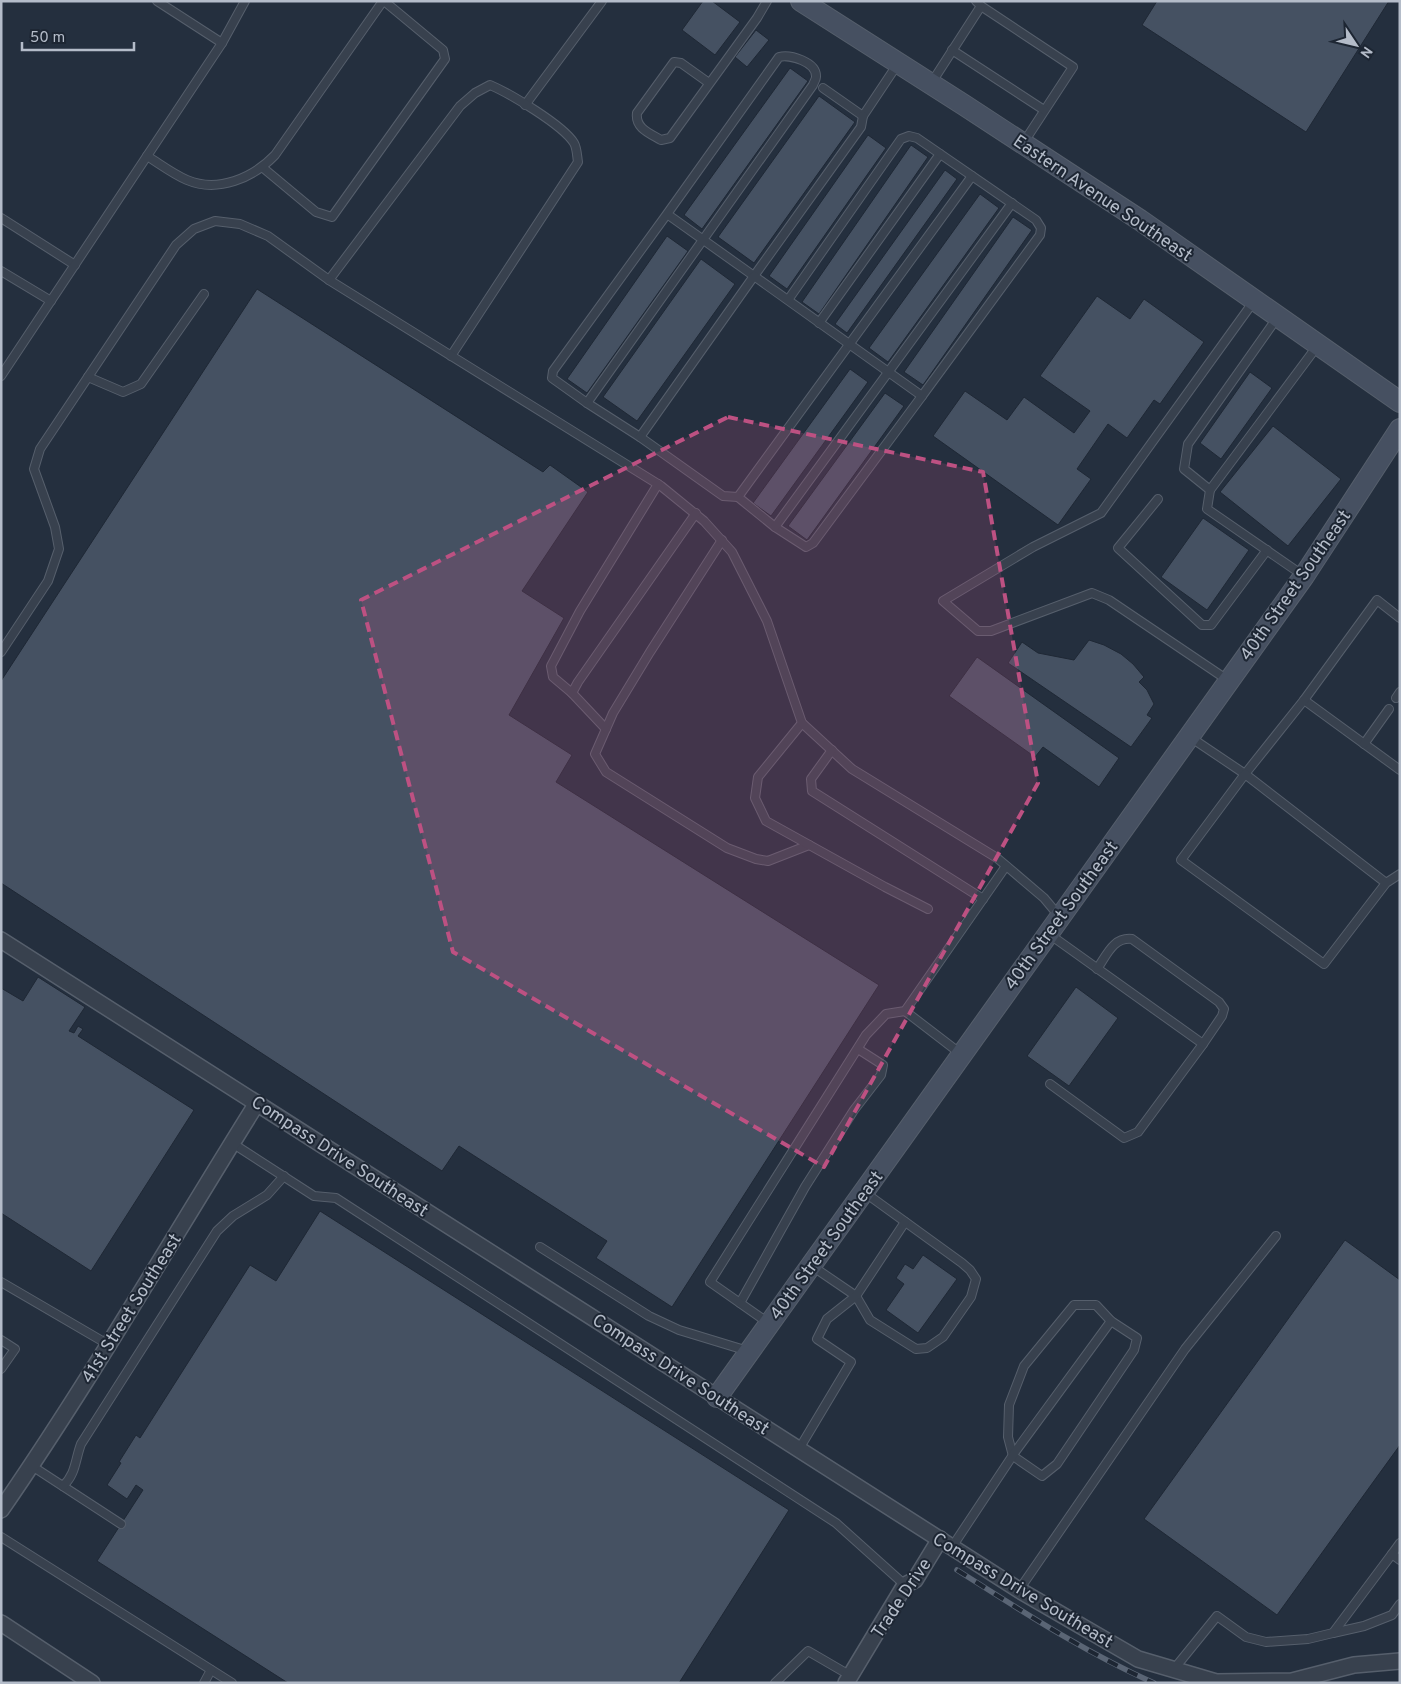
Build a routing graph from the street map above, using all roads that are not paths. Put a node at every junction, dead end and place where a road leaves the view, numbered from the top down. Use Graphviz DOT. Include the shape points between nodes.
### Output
graph roads {
  1 [pos="157,1"];
  2 [pos="245,1"];
  3 [pos="384,1"];
  4 [pos="602,1"];
  5 [pos="767,1"];
  6 [pos="812,4"];
  7 [pos="978,4"];
  8 [pos="222,43"];
  9 [pos="952,50"];
  10 [pos="898,63"];
  11 [pos="709,83"];
  12 [pos="930,84"];
  13 [pos="823,88"];
  14 [pos="526,105"];
  15 [pos="1044,110"];
  16 [pos="864,116"];
  17 [pos="1023,144"];
  18 [pos="940,154"];
  19 [pos="147,156"];
  20 [pos="262,167"];
  21 [pos="972,176"];
  22 [pos="1012,203"];
  23 [pos="666,214"];
  24 [pos="1,218"];
  25 [pos="703,239"];
  26 [pos="74,265"];
  27 [pos="1,271"];
  28 [pos="754,276"];
  29 [pos="329,280"];
  30 [pos="204,294"];
  31 [pos="788,300"];
  32 [pos="51,301"];
  33 [pos="1254,301"];
  34 [pos="1277,317"];
  35 [pos="819,323"];
  36 [pos="850,345"];
  37 [pos="1318,346"];
  38 [pos="451,356"];
  39 [pos="888,372"];
  40 [pos="1,376"];
  41 [pos="88,377"];
  42 [pos="922,396"];
  43 [pos="1400,402"];
  44 [pos="587,403"];
  45 [pos="1400,429"];
  46 [pos="640,438"];
  47 [pos="658,484"];
  48 [pos="1210,490"];
  49 [pos="738,497"];
  50 [pos="1158,499"];
  51 [pos="696,513"];
  52 [pos="775,527"];
  53 [pos="722,540"];
  54 [pos="1267,550"];
  55 [pos="1304,576"];
  56 [pos="1400,618"];
  57 [pos="1,652"];
  58 [pos="1229,681"];
  59 [pos="572,693"];
  60 [pos="1304,700"];
  61 [pos="1389,709"];
  62 [pos="802,722"];
  63 [pos="606,730"];
  64 [pos="1189,736"];
  65 [pos="1364,744"];
  66 [pos="832,750"];
  67 [pos="1400,770"];
  68 [pos="1245,774"];
  69 [pos="809,845"];
  70 [pos="1006,866"];
  71 [pos="1400,874"];
  72 [pos="1386,883"];
  73 [pos="983,898"];
  74 [pos="928,908"];
  75 [pos="1060,917"];
  76 [pos="1048,933"];
  77 [pos="1,940"];
  78 [pos="1097,969"];
  79 [pos="905,1011"];
  80 [pos="1203,1044"];
  81 [pos="858,1049"];
  82 [pos="962,1054"];
  83 [pos="1050,1084"];
  84 [pos="257,1103"];
  85 [pos="232,1143"];
  86 [pos="284,1176"];
  87 [pos="864,1192"];
  88 [pos="906,1222"];
  89 [pos="1276,1236"];
  90 [pos="540,1247"];
  91 [pos="812,1266"];
  92 [pos="1,1282"];
  93 [pos="856,1296"];
  94 [pos="740,1303"];
  95 [pos="1111,1321"];
  96 [pos="770,1324"];
  97 [pos="1,1340"];
  98 [pos="108,1345"];
  99 [pos="750,1352"];
  100 [pos="1,1369"];
  101 [pos="717,1398"];
  102 [pos="799,1449"];
  103 [pos="1012,1456"];
  104 [pos="32,1466"];
  105 [pos="63,1486"];
  106 [pos="1,1510"];
  107 [pos="121,1524"];
  108 [pos="1,1537"];
  109 [pos="946,1543"];
  110 [pos="1400,1543"];
  111 [pos="1392,1554"];
  112 [pos="1400,1560"];
  113 [pos="905,1586"];
  114 [pos="1020,1590"];
  115 [pos="1400,1604"];
  116 [pos="1,1623"];
  117 [pos="1333,1633"];
  118 [pos="1400,1661"];
  119 [pos="1174,1669"];
  120 [pos="211,1670"];
  121 [pos="849,1679"];
  122 [pos="92,1683"];
  123 [pos="204,1683"];
  124 [pos="232,1683"];
  125 [pos="775,1683"];
  1 -- 8 [label="lane"];
  2 -- 8 [label="lane"];
  3 -- 20 [label="lane" via="275,155"];
  3 -- 20 [label="lane" via="444,50 445,59 332,216 316,212"];
  4 -- 14 [label="lane"];
  5 -- 11 [label="lane"];
  6 -- 10 [label="street, Eastern Avenue Southeast"];
  7 -- 9 [label="lane"];
  7 -- 15 [label="lane" via="1073,67"];
  8 -- 19 [label="lane"];
  9 -- 12 [label="lane"];
  9 -- 15 [label="lane"];
  10 -- 12 [label="street, Eastern Avenue Southeast"];
  10 -- 16 [label="lane"];
  11 -- 11 [label="lane" via="670,138 661,140 637,123 637,113 674,62"];
  12 -- 17 [label="street, Eastern Avenue Southeast"];
  13 -- 16 [label="lane"];
  14 -- 29 [label="lane" via="490,85 460,106"];
  14 -- 38 [label="lane" via="560,128 574,144 578,162"];
  15 -- 17 [label="lane"];
  16 -- 28 [label="lane" via="861,127"];
  17 -- 33 [label="street, Eastern Avenue Southeast" via="1140,220"];
  18 -- 21 [label="lane"];
  18 -- 31 [label="lane" via="918,138 900,139"];
  18 -- 35 [label="lane"];
  19 -- 20 [label="lane" via="187,180 206,185 249,176"];
  19 -- 26 [label="lane"];
  21 -- 22 [label="lane"];
  21 -- 36 [label="lane"];
  22 -- 39 [label="lane"];
  22 -- 42 [label="lane" via="1036,220 1042,228 1040,235"];
  23 -- 25 [label="lane"];
  23 -- 25 [label="lane" via="779,57 797,58 813,68 816,76 814,85"];
  23 -- 44 [label="lane" via="553,371 552,378"];
  24 -- 26 [label="lane"];
  25 -- 28 [label="lane"];
  25 -- 44 [label="lane"];
  26 -- 32 [label="lane"];
  27 -- 32 [label="lane"];
  28 -- 31 [label="lane"];
  28 -- 46 [label="lane"];
  29 -- 38 [label="lane"];
  29 -- 41 [label="lane" via="268,236 240,224 215,221 194,229 176,244"];
  30 -- 41 [label="lane" via="141,384 123,392"];
  31 -- 35 [label="lane"];
  32 -- 40 [label="lane"];
  33 -- 34 [label="street, Eastern Avenue Southeast"];
  33 -- 58 [label="lane" via="1101,513 1033,547 943,601 978,631 991,631 1092,593 1109,600"];
  34 -- 37 [label="street, Eastern Avenue Southeast"];
  34 -- 48 [label="lane" via="1188,444 1184,469"];
  35 -- 36 [label="lane"];
  36 -- 39 [label="lane"];
  36 -- 49 [label="lane"];
  37 -- 43 [label="street, Eastern Avenue Southeast"];
  37 -- 48 [label="lane"];
  38 -- 47 [label="lane"];
  39 -- 42 [label="lane"];
  39 -- 52 [label="lane"];
  41 -- 57 [label="lane" via="40,449 34,469 55,527 59,549 48,580"];
  42 -- 52 [label="lane" via="813,542 806,547"];
  44 -- 46 [label="lane"];
  45 -- 55 [label="street, 40th Street Southeast"];
  46 -- 49 [label="lane" via="723,496"];
  47 -- 51 [label="lane"];
  47 -- 59 [label="lane" via="580,611 552,666 553,677"];
  48 -- 54 [label="lane" via="1207,510"];
  49 -- 52 [label="lane"];
  50 -- 54 [label="lane" via="1118,548 1202,625 1211,625"];
  51 -- 53 [label="lane"];
  51 -- 59 [label="lane"];
  53 -- 62 [label="lane" via="732,552 767,621"];
  53 -- 63 [label="lane" via="665,626"];
  54 -- 55 [label="lane"];
  55 -- 58 [label="street, 40th Street Southeast"];
  56 -- 60 [label="lane" via="1377,600"];
  58 -- 64 [label="street, 40th Street Southeast"];
  59 -- 63 [label="lane"];
  60 -- 65 [label="lane"];
  60 -- 68 [label="lane"];
  61 -- 65 [label="lane"];
  62 -- 66 [label="lane"];
  62 -- 69 [label="lane" via="758,777 755,798 766,821"];
  63 -- 69 [label="lane" via="595,754 606,772 727,848 768,861"];
  64 -- 68 [label="lane"];
  64 -- 75 [label="street, 40th Street Southeast"];
  65 -- 67 [label="lane"];
  66 -- 70 [label="lane" via="852,769"];
  66 -- 73 [label="lane" via="811,779 812,791"];
  68 -- 72 [label="lane"];
  68 -- 72 [label="lane" via="1181,860 1324,964"];
  69 -- 74 [label="lane"];
  70 -- 73 [label="lane"];
  70 -- 75 [label="lane" via="1044,898"];
  71 -- 72 [label="lane"];
  73 -- 79 [label="lane"];
  75 -- 76 [label="street, 40th Street Southeast"];
  76 -- 78 [label="lane"];
  76 -- 82 [label="street, 40th Street Southeast"];
  77 -- 84 [label="street, Compass Drive Southeast"];
  78 -- 80 [label="lane"];
  78 -- 80 [label="lane" via="1116,942 1132,939 1219,1002 1224,1009"];
  79 -- 81 [label="lane" via="886,1014"];
  79 -- 82 [label="lane"];
  80 -- 83 [label="lane" via="1138,1132 1124,1138"];
  81 -- 94 [label="lane" via="883,1065 881,1075 854,1110 805,1187"];
  81 -- 94 [label="lane" via="710,1282"];
  82 -- 87 [label="street, 40th Street Southeast"];
  84 -- 85 [label="street, 41st Street Southeast"];
  84 -- 101 [label="street, Compass Drive Southeast"];
  85 -- 86 [label="lane"];
  85 -- 98 [label="street, 41st Street Southeast"];
  86 -- 105 [label="lane" via="266,1195 233,1216 217,1231 81,1444 74,1472"];
  86 -- 113 [label="lane" via="314,1196 336,1198 836,1523"];
  87 -- 88 [label="lane"];
  87 -- 91 [label="street, 40th Street Southeast"];
  88 -- 93 [label="lane"];
  88 -- 93 [label="lane" via="970,1270 976,1279 971,1297 943,1337 927,1348 916,1349 870,1320"];
  89 -- 114 [label="lane" via="1185,1349"];
  90 -- 99 [label="lane" via="649,1316 679,1330"];
  91 -- 93 [label="lane"];
  91 -- 96 [label="street, 40th Street Southeast"];
  92 -- 98 [label="lane"];
  93 -- 102 [label="lane" via="827,1320 817,1339 851,1362"];
  94 -- 96 [label="lane"];
  95 -- 103 [label="lane"];
  95 -- 103 [label="lane" via="1096,1305 1074,1305 1024,1366 1009,1404 1008,1437"];
  95 -- 103 [label="lane" via="1137,1338 1134,1350 1057,1464 1042,1476"];
  96 -- 99 [label="street, 40th Street Southeast"];
  97 -- 100 [label="lane" via="15,1349"];
  98 -- 104 [label="street, 41st Street Southeast"];
  99 -- 101 [label="street, 40th Street Southeast"];
  101 -- 102 [label="street, Compass Drive Southeast"];
  102 -- 109 [label="street, Compass Drive Southeast"];
  103 -- 109 [label="lane"];
  104 -- 105 [label="lane"];
  104 -- 106 [label="street, 41st Street Southeast"];
  105 -- 107 [label="lane"];
  108 -- 120 [label="lane"];
  109 -- 113 [label="street, Trade Drive" via="915,1580"];
  109 -- 114 [label="street, Compass Drive Southeast"];
  110 -- 111 [label="lane"];
  111 -- 112 [label="lane"];
  111 -- 117 [label="lane"];
  113 -- 121 [label="street, Trade Drive"];
  114 -- 119 [label="street, Compass Drive Southeast" via="1138,1659"];
  115 -- 117 [label="lane" via="1392,1615"];
  116 -- 122 [label="street"];
  117 -- 119 [label="lane" via="1308,1639 1266,1642 1246,1637 1217,1616"];
  118 -- 119 [label="street, Compass Drive Southeast" via="1354,1665 1292,1680 1216,1682"];
  120 -- 123 [label="lane"];
  120 -- 124 [label="lane"];
  121 -- 125 [label="lane" via="808,1651"];
}
